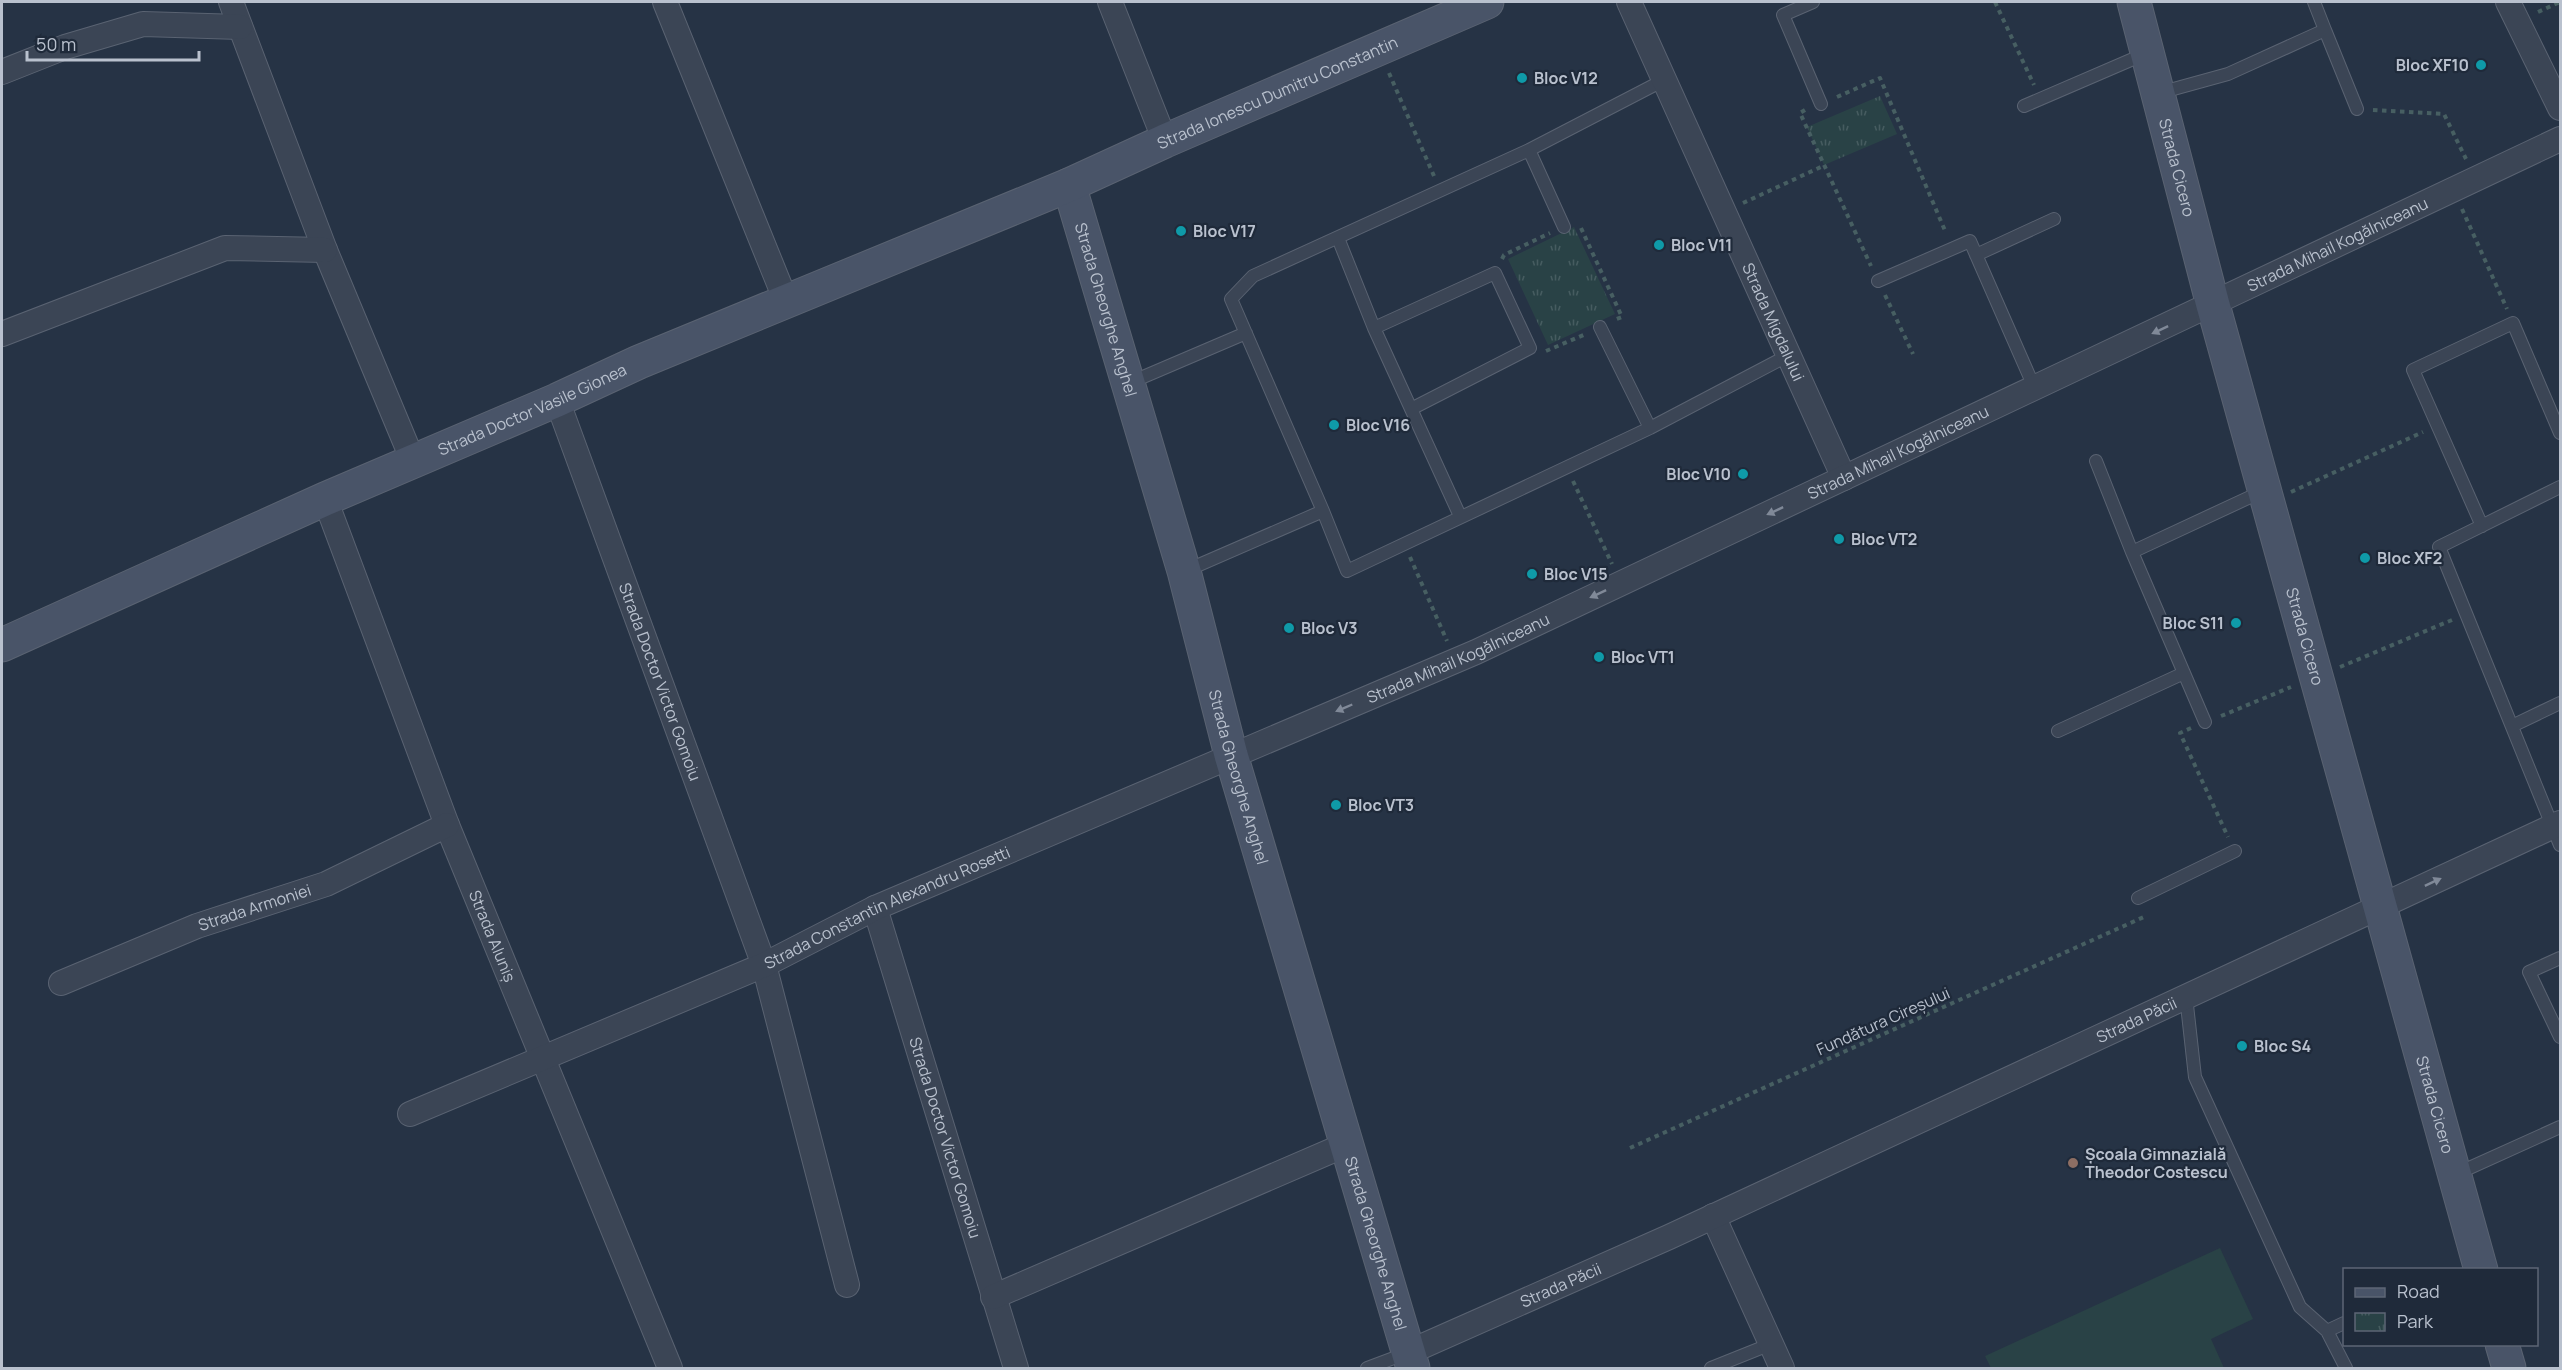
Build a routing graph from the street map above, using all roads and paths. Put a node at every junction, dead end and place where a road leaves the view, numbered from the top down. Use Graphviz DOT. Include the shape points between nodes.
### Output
graph roads {
  1 [pos="231,2"];
  2 [pos="665,2"];
  3 [pos="1110,2"];
  4 [pos="1487,2"];
  5 [pos="1629,2"];
  6 [pos="1813,2"];
  7 [pos="1995,2"];
  8 [pos="2134,2"];
  9 [pos="2314,2"];
  10 [pos="2508,2"];
  11 [pos="240,27"];
  12 [pos="2325,30"];
  13 [pos="1378,49"];
  14 [pos="2148,53"];
  15 [pos="2,72"];
  16 [pos="1664,80"];
  17 [pos="2158,93"];
  18 [pos="2040,99"];
  19 [pos="1821,104"];
  20 [pos="2024,106"];
  21 [pos="2560,108"];
  22 [pos="2357,109"];
  23 [pos="2560,139"];
  24 [pos="1165,141"];
  25 [pos="1529,150"];
  26 [pos="1823,165"];
  27 [pos="2475,178"];
  28 [pos="1069,185"];
  29 [pos="2453,189"];
  30 [pos="1441,191"];
  31 [pos="1723,212"];
  32 [pos="2054,219"];
  33 [pos="1564,227"];
  34 [pos="1338,238"];
  35 [pos="1952,249"];
  36 [pos="325,250"];
  37 [pos="1976,255"];
  38 [pos="1495,273"];
  39 [pos="1878,281"];
  40 [pos="786,301"];
  41 [pos="2213,305"];
  42 [pos="2513,323"];
  43 [pos="1600,327"];
  44 [pos="1374,328"];
  45 [pos="1246,333"];
  46 [pos="2,334"];
  47 [pos="1530,348"];
  48 [pos="1913,354"];
  49 [pos="1788,356"];
  50 [pos="1128,384"];
  51 [pos="2035,389"];
  52 [pos="557,400"];
  53 [pos="1411,409"];
  54 [pos="2438,425"];
  55 [pos="1650,428"];
  56 [pos="2560,433"];
  57 [pos="413,461"];
  58 [pos="2096,461"];
  59 [pos="1567,466"];
  60 [pos="1844,478"];
  61 [pos="2560,488"];
  62 [pos="2266,496"];
  63 [pos="325,499"];
  64 [pos="1323,511"];
  65 [pos="1460,516"];
  66 [pos="2482,526"];
  67 [pos="1404,543"];
  68 [pos="2132,552"];
  69 [pos="1184,571"];
  70 [pos="1622,583"];
  71 [pos="2,645"];
  72 [pos="1456,661"];
  73 [pos="2184,673"];
  74 [pos="2560,703"];
  75 [pos="2205,722"];
  76 [pos="2512,726"];
  77 [pos="2058,731"];
  78 [pos="1231,755"];
  79 [pos="447,825"];
  80 [pos="2558,832"];
  81 [pos="2235,851"];
  82 [pos="2138,898"];
  83 [pos="2380,907"];
  84 [pos="875,908"];
  85 [pos="2146,915"];
  86 [pos="2560,958"];
  87 [pos="764,965"];
  88 [pos="61,983"];
  89 [pos="2186,996"];
  90 [pos="2560,1037"];
  91 [pos="543,1056"];
  92 [pos="410,1114"];
  93 [pos="2560,1127"];
  94 [pos="1345,1145"];
  95 [pos="1630,1148"];
  96 [pos="2455,1175"];
  97 [pos="1713,1216"];
  98 [pos="2481,1268"];
  99 [pos="847,1285"];
  100 [pos="993,1297"];
  101 [pos="2343,1323"];
  102 [pos="2327,1331"];
  103 [pos="1771,1344"];
  104 [pos="2503,1346"];
  105 [pos="1410,1361"];
  106 [pos="670,1368"];
  107 [pos="1016,1368"];
  108 [pos="1367,1368"];
  109 [pos="1711,1368"];
  110 [pos="1782,1368"];
  111 [pos="2346,1368"];
  112 [pos="2509,1368"];
  1 -- 11 [label="street"];
  2 -- 40 [label="street"];
  3 -- 24 [label="street"];
  4 -- 13 [label="street, Strada Ionescu Dumitru Constantin"];
  5 -- 16 [label="street, Strada Migdalului"];
  6 -- 19 [label="lane" via="1783,15"];
  7 -- 18 [label="path"];
  8 -- 14 [label="street, Strada Cicero"];
  9 -- 12 [label="lane"];
  10 -- 21 [label="street"];
  11 -- 15 [label="street" via="142,24 65,47"];
  11 -- 36 [label="street"];
  12 -- 17 [label="lane" via="2228,74"];
  12 -- 22 [label="lane"];
  13 -- 24 [label="street, Strada Ionescu Dumitru Constantin"];
  13 -- 30 [label="path"];
  14 -- 17 [label="street, Strada Cicero"];
  14 -- 18 [label="lane"];
  16 -- 25 [label="lane"];
  16 -- 31 [label="street, Strada Migdalului"];
  17 -- 41 [label="street, Strada Cicero"];
  18 -- 20 [label="lane"];
  19 -- 26 [label="path" via="1800,113"];
  19 -- 35 [label="path" via="1880,78"];
  22 -- 27 [label="path" via="2445,114"];
  23 -- 27 [label="street, Strada Mihail Kogălniceanu"];
  24 -- 28 [label="street, Strada Ionescu Dumitru Constantin"];
  25 -- 30 [label="lane"];
  25 -- 33 [label="lane"];
  26 -- 31 [label="path"];
  26 -- 39 [label="path"];
  27 -- 29 [label="street, Strada Mihail Kogălniceanu"];
  28 -- 40 [label="street, Strada Doctor Vasile Gionea"];
  28 -- 50 [label="street, Strada Gheorghe Anghel"];
  29 -- 41 [label="street, Strada Mihail Kogălniceanu"];
  29 -- 42 [label="path"];
  30 -- 34 [label="lane"];
  31 -- 49 [label="street, Strada Migdalului"];
  32 -- 37 [label="lane"];
  33 -- 38 [label="path" via="1504,255"];
  33 -- 43 [label="path" via="1578,221 1622,317"];
  34 -- 44 [label="lane"];
  34 -- 45 [label="lane" via="1253,276 1231,299"];
  35 -- 37 [label="lane" via="1970,241"];
  35 -- 39 [label="lane"];
  36 -- 46 [label="street" via="225,248"];
  36 -- 57 [label="street"];
  37 -- 51 [label="lane"];
  38 -- 44 [label="lane"];
  38 -- 47 [label="lane"];
  39 -- 48 [label="path"];
  40 -- 52 [label="street, Strada Doctor Vasile Gionea"];
  41 -- 51 [label="street, Strada Mihail Kogălniceanu, one-way"];
  41 -- 62 [label="street, Strada Cicero"];
  42 -- 54 [label="lane" via="2413,370"];
  42 -- 56 [label="lane"];
  43 -- 47 [label="path" via="1548,352"];
  43 -- 55 [label="lane"];
  44 -- 53 [label="lane"];
  45 -- 50 [label="lane"];
  45 -- 64 [label="lane"];
  47 -- 53 [label="lane"];
  49 -- 55 [label="lane"];
  49 -- 60 [label="street, Strada Migdalului"];
  50 -- 69 [label="street, Strada Gheorghe Anghel"];
  51 -- 60 [label="street, Strada Mihail Kogălniceanu"];
  52 -- 57 [label="street, Strada Doctor Vasile Gionea"];
  52 -- 87 [label="street, Strada Doctor Victor Gomoiu"];
  53 -- 65 [label="lane"];
  54 -- 62 [label="path"];
  54 -- 66 [label="lane"];
  55 -- 59 [label="lane"];
  57 -- 63 [label="street, Strada Doctor Vasile Gionea"];
  58 -- 68 [label="lane"];
  59 -- 65 [label="lane"];
  59 -- 70 [label="path"];
  60 -- 70 [label="street, Strada Mihail Kogălniceanu, one-way"];
  61 -- 66 [label="lane"];
  62 -- 68 [label="lane"];
  62 -- 83 [label="street, Strada Cicero"];
  63 -- 71 [label="street, Strada Doctor Vasile Gionea"];
  63 -- 79 [label="street, Strada Aluniș"];
  64 -- 67 [label="lane" via="1347,571"];
  64 -- 69 [label="lane"];
  65 -- 67 [label="lane"];
  66 -- 76 [label="lane" via="2439,547"];
  67 -- 72 [label="path"];
  68 -- 73 [label="lane"];
  69 -- 78 [label="street, Strada Gheorghe Anghel"];
  70 -- 72 [label="street, Strada Mihail Kogălniceanu, one-way"];
  72 -- 78 [label="street, Strada Mihail Kogălniceanu, one-way"];
  73 -- 75 [label="lane"];
  73 -- 77 [label="lane"];
  74 -- 76 [label="lane"];
  75 -- 81 [label="path" via="2180,732"];
  76 -- 80 [label="lane"];
  78 -- 84 [label="street, Strada Constantin Alexandru Rosetti"];
  78 -- 94 [label="street, Strada Gheorghe Anghel"];
  79 -- 88 [label="street, Strada Armoniei" via="326,884 197,926"];
  79 -- 91 [label="street, Strada Aluniș"];
  83 -- 80 [label="street, Strada Păcii, one-way"];
  81 -- 82 [label="lane"];
  83 -- 89 [label="street, Strada Păcii"];
  83 -- 96 [label="street, Strada Cicero"];
  84 -- 87 [label="street, Strada Constantin Alexandru Rosetti"];
  84 -- 100 [label="street, Strada Doctor Victor Gomoiu"];
  85 -- 95 [label="path, Fundătura Cireșului"];
  86 -- 90 [label="lane" via="2529,972"];
  87 -- 91 [label="street, Strada Constantin Alexandru Rosetti"];
  87 -- 99 [label="street, Strada Doctor Victor Gomoiu"];
  89 -- 97 [label="street, Strada Păcii"];
  89 -- 102 [label="lane" via="2194,1077 2300,1307"];
  91 -- 92 [label="street, Strada Constantin Alexandru Rosetti"];
  91 -- 106 [label="street, Strada Aluniș"];
  93 -- 96 [label="lane"];
  94 -- 100 [label="street"];
  94 -- 105 [label="street, Strada Gheorghe Anghel"];
  96 -- 98 [label="street, Strada Cicero"];
  97 -- 103 [label="street"];
  97 -- 105 [label="street, Strada Păcii"];
  100 -- 107 [label="street, Strada Doctor Victor Gomoiu"];
  101 -- 102 [label="lane"];
  102 -- 111 [label="lane"];
  103 -- 109 [label="lane"];
  103 -- 110 [label="street"];
  104 -- 112 [label="street"];
  105 -- 108 [label="lane"];
}
